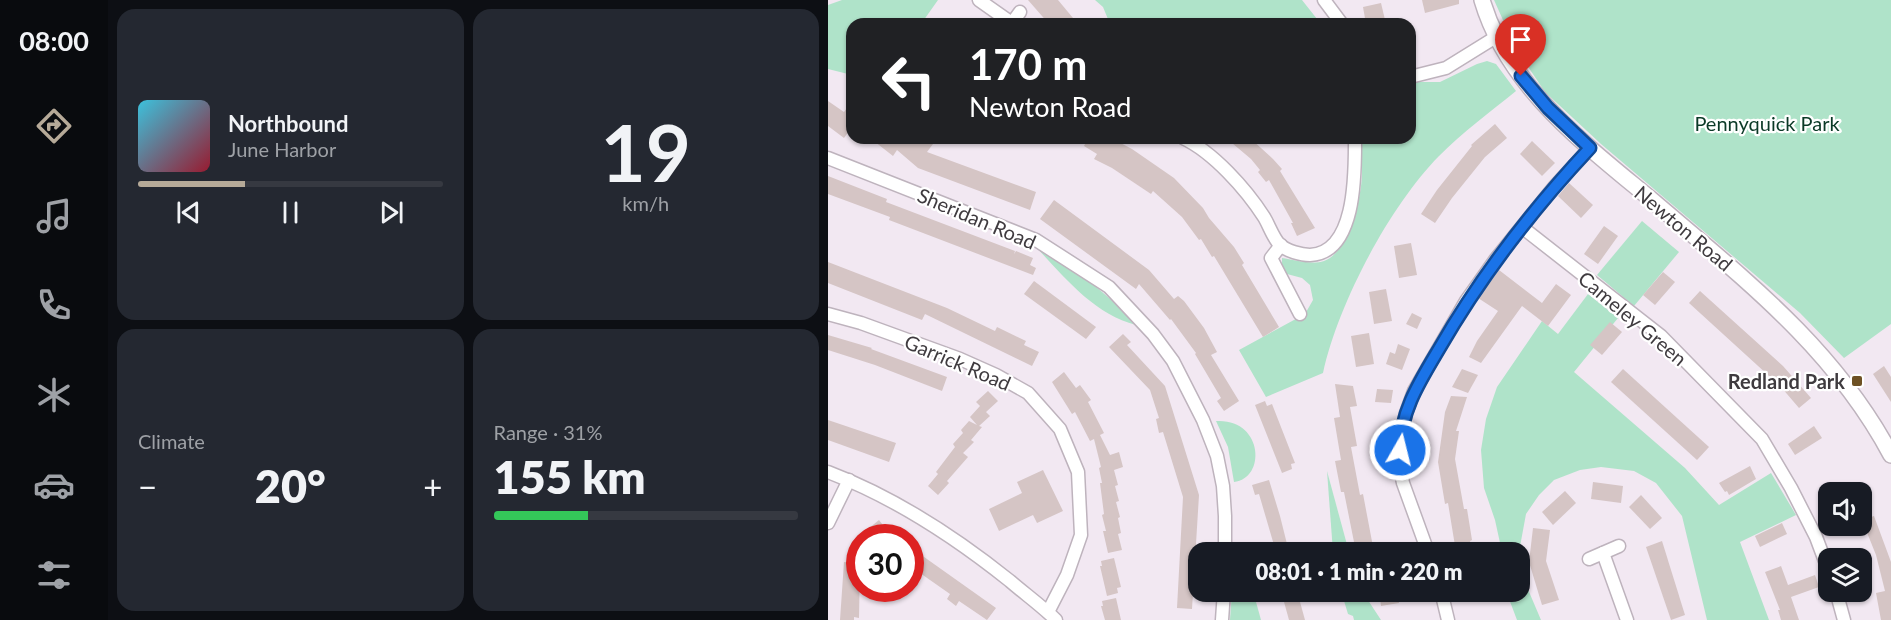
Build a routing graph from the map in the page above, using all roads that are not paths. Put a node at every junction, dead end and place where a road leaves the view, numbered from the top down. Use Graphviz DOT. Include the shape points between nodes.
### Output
graph roads {
  1 [pos="979,0"];
  2 [pos="1324,0"];
  3 [pos="1482,0"];
  4 [pos="1020,12"];
  5 [pos="1005,18"];
  6 [pos="1016,18"];
  7 [pos="1338,18"];
  8 [pos="1496,37"];
  9 [pos="1416,76"];
  10 [pos="1195,144"];
  11 [pos="1355,144"];
  12 [pos="1590,148"];
  13 [pos="828,158"];
  14 [pos="1523,228"];
  15 [pos="1281,245"];
  16 [pos="828,314"];
  17 [pos="1300,314"];
  18 [pos="1886,435"];
  19 [pos="1891,455"];
  20 [pos="828,471"];
  21 [pos="849,480"];
  22 [pos="828,523"];
  23 [pos="1225,542"];
  24 [pos="1424,542"];
  25 [pos="1618,546"];
  26 [pos="1820,548"];
  27 [pos="1602,553"];
  28 [pos="1589,559"];
  29 [pos="1223,602"];
  30 [pos="1444,602"];
  31 [pos="1839,602"];
  32 [pos="1052,616"];
  33 [pos="1222,620"];
  34 [pos="1448,620"];
  35 [pos="1627,620"];
  36 [pos="1844,620"];
  1 -- 5 [label="street"];
  2 -- 7 [label="street"];
  3 -- 8 [label="street, Newton Road"];
  4 -- 6 [label="street"];
  8 -- 9 [label="street" via="1446,68"];
  8 -- 12 [label="street, Newton Road" via="1530,88"];
  10 -- 15 [label="street" via="1228,172 1263,215"];
  11 -- 15 [label="street" via="1355,176 1345,228 1338,241 1313,255"];
  12 -- 14 [label="street"];
  12 -- 18 [label="street, Newton Road" via="1767,299 1839,375"];
  13 -- 23 [label="street, Sheridan Road" via="1036,240 1109,287 1173,361 1203,420 1223,486"];
  14 -- 24 [label="street" via="1467,301 1414,391 1406,413 1400,463 1403,483"];
  14 -- 26 [label="street, Cameley Green" via="1661,336 1762,439"];
  15 -- 17 [label="street" via="1271,258"];
  16 -- 32 [label="street, Garrick Road" via="996,375 1028,393 1060,429 1078,472 1082,535"];
  18 -- 19 [label="street, Newton Road"];
  20 -- 21 [label="street"];
  21 -- 22 [label="street"];
  21 -- 32 [label="street" via="935,526"];
  25 -- 27 [label="street"];
  27 -- 28 [label="street"];
  27 -- 35 [label="street"];
  29 -- 33 [label="street"];
  30 -- 34 [label="street"];
  31 -- 36 [label="street"];
}
